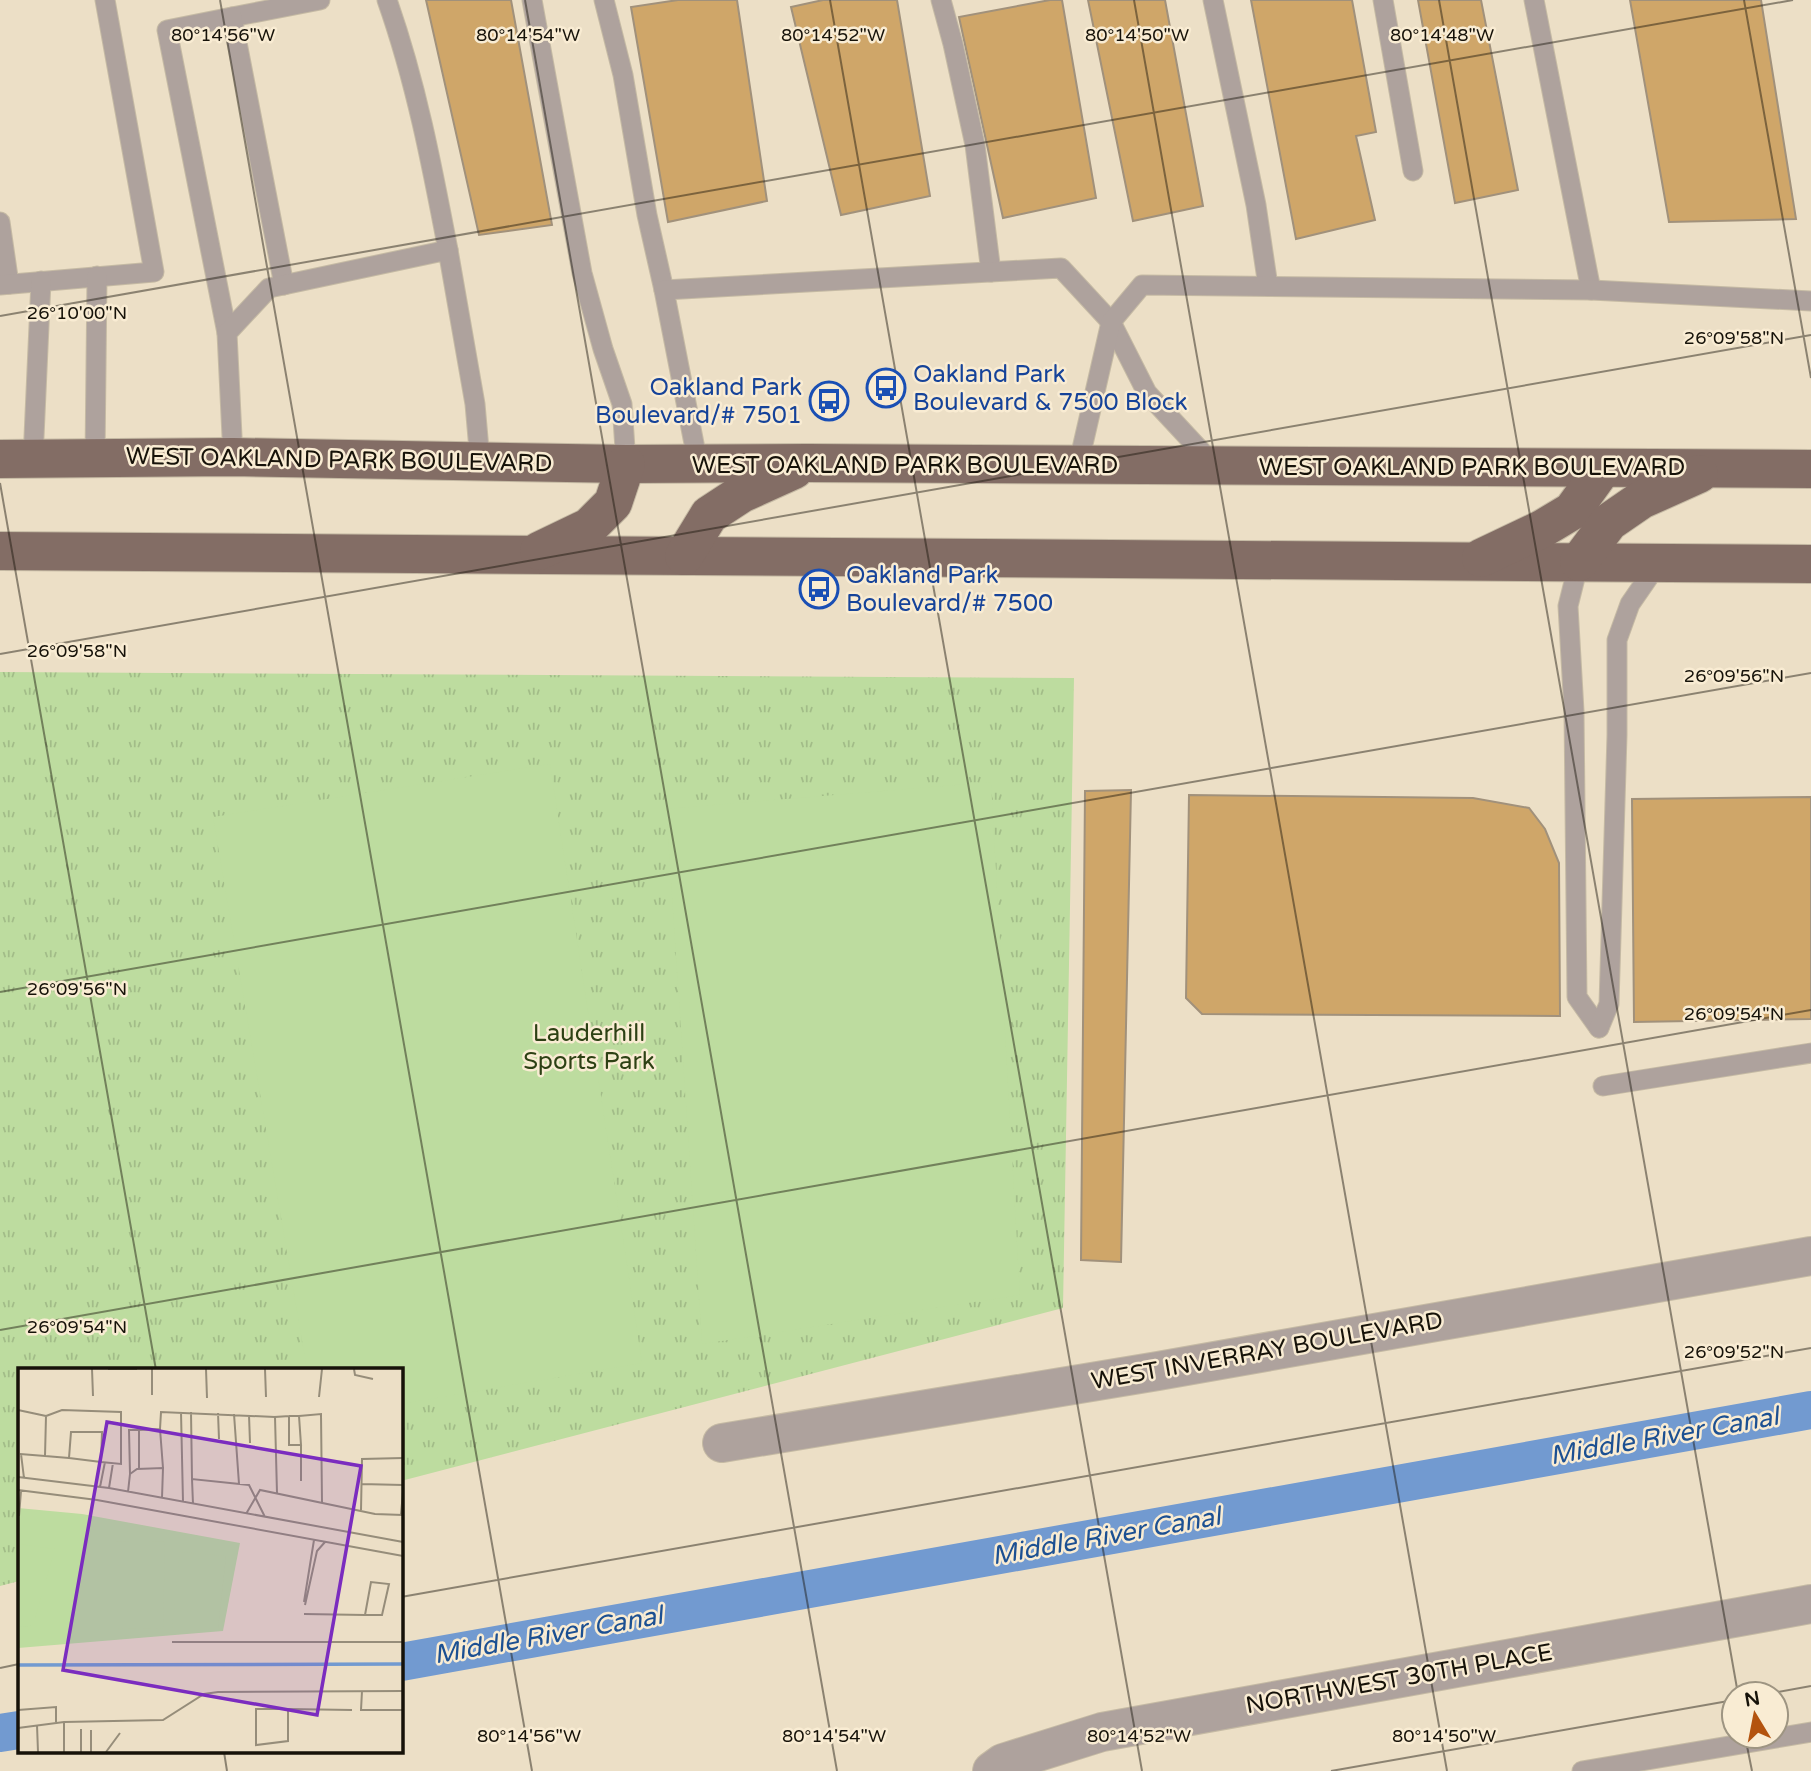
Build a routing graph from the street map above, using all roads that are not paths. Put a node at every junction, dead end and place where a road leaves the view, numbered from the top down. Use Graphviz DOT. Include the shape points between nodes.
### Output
graph roads {
  1 [pos="105,0"];
  2 [pos="320,0"];
  3 [pos="387,0"];
  4 [pos="532,0"];
  5 [pos="604,0"];
  6 [pos="941,0"];
  7 [pos="1213,0"];
  8 [pos="1383,0"];
  9 [pos="1534,0"];
  10 [pos="232,16"];
  11 [pos="1413,171"];
  12 [pos="0,222"];
  13 [pos="448,250"];
  14 [pos="991,272"];
  15 [pos="97,276"];
  16 [pos="41,281"];
  17 [pos="4,284"];
  18 [pos="284,285"];
  19 [pos="1268,286"];
  20 [pos="664,290"];
  21 [pos="1591,290"];
  22 [pos="1811,301"];
  23 [pos="1111,323"];
  24 [pos="227,333"];
  25 [pos="233,457"];
  26 [pos="95,458"];
  27 [pos="16,459"];
  28 [pos="480,461"];
  29 [pos="808,463"];
  30 [pos="626,464"];
  31 [pos="698,464"];
  32 [pos="1078,466"];
  33 [pos="1215,466"];
  34 [pos="1604,468"];
  35 [pos="1711,469"];
  36 [pos="1811,469"];
  37 [pos="0,551"];
  38 [pos="531,555"];
  39 [pos="684,556"];
  40 [pos="1473,562"];
  41 [pos="1579,562"];
  42 [pos="1658,562"];
  43 [pos="1811,564"];
  44 [pos="1811,1053"];
  45 [pos="1603,1086"];
  46 [pos="1811,1256"];
  47 [pos="722,1443"];
  48 [pos="1811,1604"];
  49 [pos="1811,1732"];
  50 [pos="1609,1769"];
  51 [pos="992,1771"];
  52 [pos="1582,1771"];
  1 -- 15 [label="lane" via="155,272"];
  2 -- 10 [label="lane"];
  3 -- 13 [label="lane" via="425,128"];
  4 -- 30 [label="lane" via="582,274 622,404"];
  5 -- 20 [label="lane"];
  6 -- 14 [label="lane" via="975,145"];
  7 -- 19 [label="lane" via="1256,205"];
  8 -- 11 [label="lane"];
  9 -- 21 [label="lane"];
  10 -- 18 [label="lane"];
  10 -- 24 [label="lane" via="167,30"];
  12 -- 17 [label="lane"];
  13 -- 18 [label="lane"];
  13 -- 28 [label="lane" via="475,404"];
  14 -- 20 [label="lane"];
  14 -- 23 [label="lane" via="1061,268"];
  15 -- 16 [label="lane"];
  15 -- 26 [label="lane"];
  16 -- 17 [label="lane"];
  16 -- 27 [label="lane"];
  18 -- 24 [label="lane" via="269,288"];
  19 -- 21 [label="lane"];
  19 -- 23 [label="lane" via="1142,285"];
  20 -- 31 [label="lane"];
  21 -- 22 [label="lane"];
  23 -- 32 [label="lane"];
  23 -- 33 [label="lane" via="1147,393"];
  24 -- 25 [label="lane"];
  25 -- 26 [label="main road, WEST OAKLAND PARK BOULEVARD"];
  25 -- 28 [label="main road, WEST OAKLAND PARK BOULEVARD"];
  26 -- 27 [label="main road, WEST OAKLAND PARK BOULEVARD"];
  28 -- 30 [label="main road, WEST OAKLAND PARK BOULEVARD"];
  29 -- 31 [label="main road, WEST OAKLAND PARK BOULEVARD"];
  29 -- 32 [label="main road, WEST OAKLAND PARK BOULEVARD"];
  29 -- 39 [label="main road" via="741,494 709,515"];
  30 -- 31 [label="main road, WEST OAKLAND PARK BOULEVARD"];
  30 -- 38 [label="main road" via="613,503 589,527"];
  32 -- 33 [label="main road, WEST OAKLAND PARK BOULEVARD"];
  33 -- 34 [label="main road, WEST OAKLAND PARK BOULEVARD"];
  34 -- 35 [label="main road, WEST OAKLAND PARK BOULEVARD"];
  34 -- 40 [label="main road" via="1572,511"];
  35 -- 36 [label="main road, WEST OAKLAND PARK BOULEVARD"];
  35 -- 41 [label="main road" via="1641,500 1609,522"];
  37 -- 38 [label="main road"];
  38 -- 39 [label="main road"];
  39 -- 40 [label="main road"];
  40 -- 41 [label="main road"];
  41 -- 42 [label="main road"];
  41 -- 42 [label="lane" via="1568,606 1574,711 1577,997 1599,1028 1609,1004 1617,640 1630,604"];
  42 -- 43 [label="main road"];
  44 -- 45 [label="lane"];
  46 -- 47 [label="street, WEST INVERRAY BOULEVARD"];
  48 -- 51 [label="street, NORTHWEST 30TH PLACE" via="1102,1732 1003,1763"];
  49 -- 50 [label="lane"];
  50 -- 52 [label="lane"];
}
